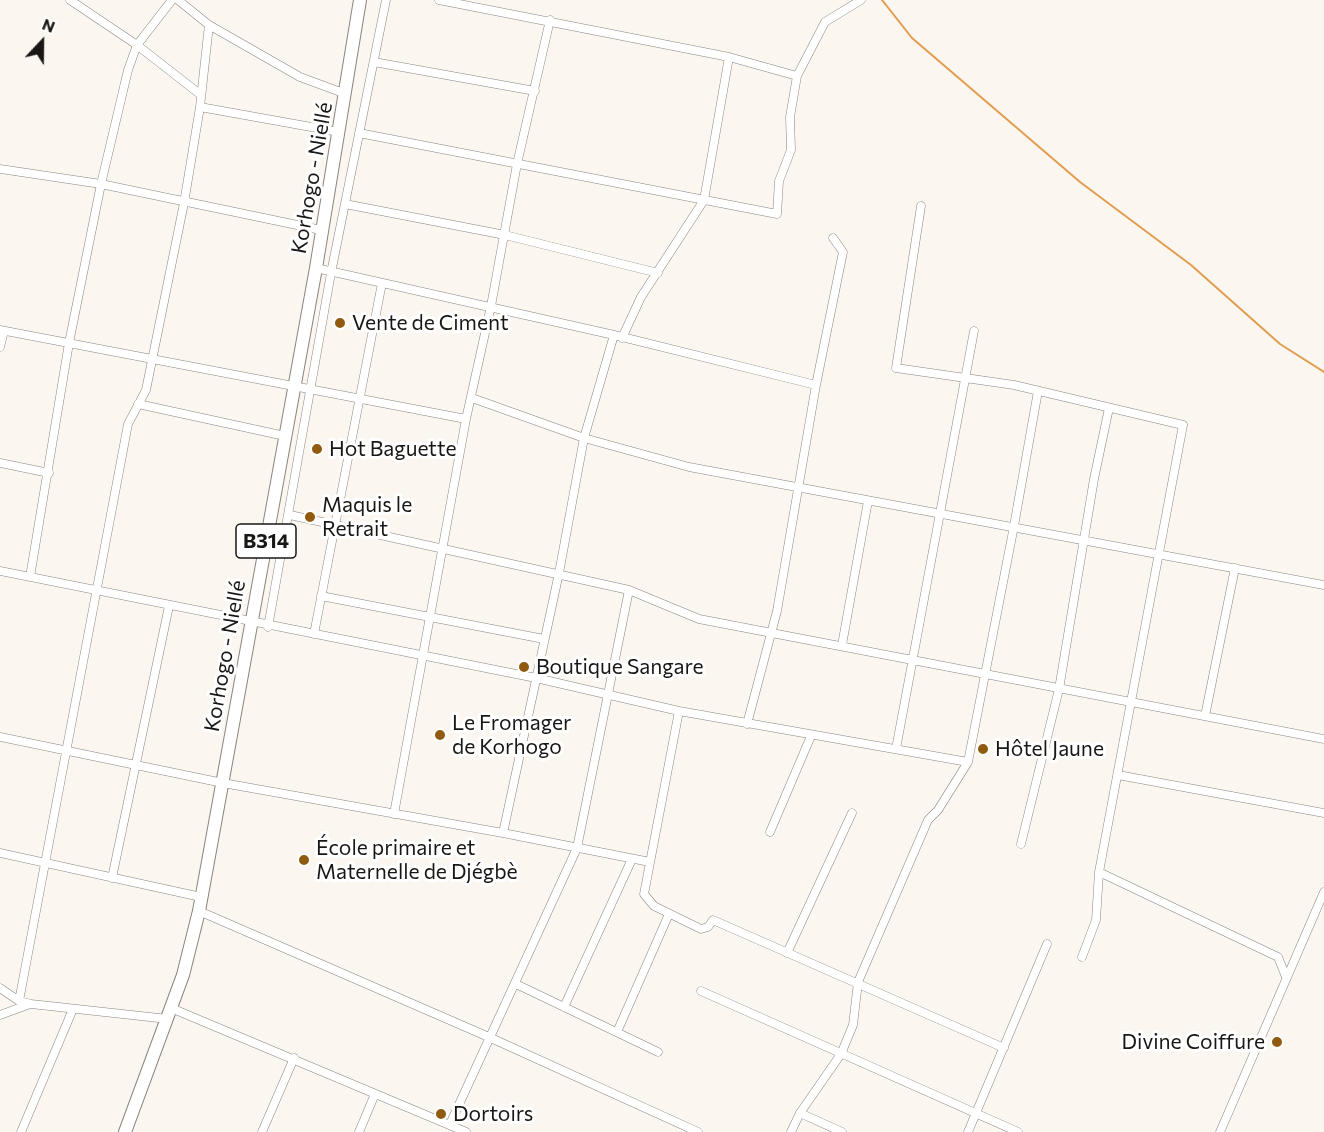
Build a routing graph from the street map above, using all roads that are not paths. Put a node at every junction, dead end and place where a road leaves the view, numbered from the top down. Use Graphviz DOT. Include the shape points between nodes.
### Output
graph roads {
  1 [pos="70,0"];
  2 [pos="172,0"];
  3 [pos="178,0"];
  4 [pos="360,0"];
  5 [pos="386,0"];
  6 [pos="439,0"];
  7 [pos="861,0"];
  8 [pos="550,20"];
  9 [pos="209,25"];
  10 [pos="137,45"];
  11 [pos="729,57"];
  12 [pos="374,62"];
  13 [pos="797,76"];
  14 [pos="535,90"];
  15 [pos="345,94"];
  16 [pos="201,95"];
  17 [pos="200,107"];
  18 [pos="339,132"];
  19 [pos="359,133"];
  20 [pos="517,164"];
  21 [pos="0,169"];
  22 [pos="101,184"];
  23 [pos="704,200"];
  24 [pos="184,203"];
  25 [pos="345,204"];
  26 [pos="921,206"];
  27 [pos="321,230"];
  28 [pos="505,235"];
  29 [pos="833,238"];
  30 [pos="316,268"];
  31 [pos="331,273"];
  32 [pos="658,273"];
  33 [pos="382,283"];
  34 [pos="491,306"];
  35 [pos="2,330"];
  36 [pos="974,331"];
  37 [pos="614,335"];
  38 [pos="622,338"];
  39 [pos="69,343"];
  40 [pos="0,347"];
  41 [pos="151,360"];
  42 [pos="965,378"];
  43 [pos="816,385"];
  44 [pos="294,386"];
  45 [pos="311,389"];
  46 [pos="1038,391"];
  47 [pos="472,398"];
  48 [pos="358,399"];
  49 [pos="138,404"];
  50 [pos="1109,408"];
  51 [pos="466,419"];
  52 [pos="285,436"];
  53 [pos="584,438"];
  54 [pos="0,464"];
  55 [pos="49,473"];
  56 [pos="797,489"];
  57 [pos="867,501"];
  58 [pos="940,513"];
  59 [pos="290,515"];
  60 [pos="334,524"];
  61 [pos="1014,526"];
  62 [pos="1083,539"];
  63 [pos="443,549"];
  64 [pos="1159,553"];
  65 [pos="1235,568"];
  66 [pos="0,571"];
  67 [pos="559,573"];
  68 [pos="30,577"];
  69 [pos="1324,585"];
  70 [pos="629,590"];
  71 [pos="96,591"];
  72 [pos="321,596"];
  73 [pos="169,606"];
  74 [pos="430,616"];
  75 [pos="251,622"];
  76 [pos="268,627"];
  77 [pos="771,631"];
  78 [pos="314,634"];
  79 [pos="544,639"];
  80 [pos="843,645"];
  81 [pos="422,657"];
  82 [pos="914,659"];
  83 [pos="983,673"];
  84 [pos="536,678"];
  85 [pos="1059,689"];
  86 [pos="609,694"];
  87 [pos="1133,702"];
  88 [pos="679,711"];
  89 [pos="1206,716"];
  90 [pos="747,724"];
  91 [pos="811,736"];
  92 [pos="0,737"];
  93 [pos="1324,739"];
  94 [pos="896,749"];
  95 [pos="67,750"];
  96 [pos="968,762"];
  97 [pos="138,765"];
  98 [pos="1119,775"];
  99 [pos="223,783"];
  100 [pos="852,813"];
  101 [pos="1324,813"];
  102 [pos="394,814"];
  103 [pos="770,832"];
  104 [pos="503,833"];
  105 [pos="1021,844"];
  106 [pos="577,848"];
  107 [pos="0,853"];
  108 [pos="632,859"];
  109 [pos="650,862"];
  110 [pos="45,864"];
  111 [pos="1099,872"];
  112 [pos="112,878"];
  113 [pos="1324,892"];
  114 [pos="201,897"];
  115 [pos="199,911"];
  116 [pos="669,914"];
  117 [pos="1047,944"];
  118 [pos="787,953"];
  119 [pos="1082,957"];
  120 [pos="1286,977"];
  121 [pos="858,982"];
  122 [pos="516,984"];
  123 [pos="0,988"];
  124 [pos="701,991"];
  125 [pos="19,1001"];
  126 [pos="31,1004"];
  127 [pos="564,1007"];
  128 [pos="73,1009"];
  129 [pos="169,1014"];
  130 [pos="0,1015"];
  131 [pos="617,1032"];
  132 [pos="491,1038"];
  133 [pos="1004,1048"];
  134 [pos="658,1052"];
  135 [pos="841,1054"];
  136 [pos="294,1058"];
  137 [pos="375,1094"];
  138 [pos="800,1113"];
  139 [pos="975,1113"];
  140 [pos="450,1124"];
  141 [pos="21,1132"];
  142 [pos="125,1132"];
  143 [pos="262,1132"];
  144 [pos="358,1132"];
  145 [pos="465,1132"];
  146 [pos="698,1132"];
  147 [pos="791,1132"];
  148 [pos="842,1132"];
  149 [pos="968,1132"];
  150 [pos="1018,1132"];
  151 [pos="1220,1132"];
  1 -- 10 [label="street"];
  2 -- 10 [label="street"];
  3 -- 9 [label="street"];
  4 -- 15 [label="main road, Korhogo - Niellé / B314"];
  5 -- 12 [label="street"];
  6 -- 8 [label="street"];
  7 -- 13 [label="street" via="825,22"];
  8 -- 11 [label="street"];
  8 -- 14 [label="street"];
  9 -- 15 [label="street" via="300,77"];
  9 -- 16 [label="street"];
  10 -- 16 [label="street"];
  10 -- 22 [label="street"];
  11 -- 13 [label="street"];
  11 -- 23 [label="street"];
  12 -- 14 [label="street"];
  12 -- 19 [label="street"];
  13 -- 23 [label="street" via="790,117 791,150 779,181 777,214"];
  14 -- 20 [label="street"];
  15 -- 18 [label="main road, Korhogo - Niellé / B314"];
  16 -- 17 [label="street"];
  17 -- 18 [label="street"];
  17 -- 24 [label="street"];
  18 -- 27 [label="main road, Korhogo - Niellé / B314"];
  19 -- 20 [label="street"];
  19 -- 25 [label="street"];
  20 -- 23 [label="street"];
  20 -- 28 [label="street"];
  21 -- 22 [label="street"];
  22 -- 24 [label="street"];
  22 -- 39 [label="street"];
  23 -- 32 [label="street"];
  24 -- 27 [label="street"];
  24 -- 41 [label="street"];
  25 -- 28 [label="street"];
  25 -- 31 [label="street"];
  26 -- 42 [label="street" via="896,368"];
  27 -- 30 [label="main road, Korhogo - Niellé / B314"];
  28 -- 32 [label="street"];
  28 -- 34 [label="street"];
  29 -- 43 [label="street" via="843,252"];
  30 -- 31 [label="street"];
  30 -- 44 [label="main road, Korhogo - Niellé / B314"];
  31 -- 33 [label="street"];
  31 -- 45 [label="street"];
  32 -- 38 [label="street" via="641,297"];
  33 -- 34 [label="street"];
  33 -- 48 [label="street"];
  34 -- 37 [label="street"];
  34 -- 47 [label="street"];
  35 -- 39 [label="street"];
  35 -- 40 [label="street"];
  36 -- 42 [label="street"];
  37 -- 38 [label="street"];
  37 -- 53 [label="street"];
  38 -- 43 [label="street"];
  39 -- 41 [label="street"];
  39 -- 55 [label="street"];
  41 -- 44 [label="street"];
  41 -- 49 [label="street" via="146,390"];
  42 -- 46 [label="street"];
  42 -- 58 [label="street"];
  43 -- 56 [label="street"];
  44 -- 45 [label="street"];
  44 -- 52 [label="main road, Korhogo - Niellé / B314"];
  45 -- 48 [label="street"];
  45 -- 59 [label="street"];
  46 -- 50 [label="street"];
  46 -- 61 [label="street"];
  47 -- 51 [label="street"];
  47 -- 53 [label="street"];
  48 -- 51 [label="street"];
  48 -- 60 [label="street"];
  49 -- 52 [label="street"];
  49 -- 71 [label="street" via="128,424"];
  50 -- 62 [label="street"];
  50 -- 64 [label="street" via="1183,425"];
  51 -- 63 [label="street"];
  52 -- 75 [label="main road, Korhogo - Niellé / B314"];
  53 -- 56 [label="street" via="689,467"];
  53 -- 67 [label="street"];
  54 -- 55 [label="street"];
  55 -- 68 [label="street"];
  56 -- 57 [label="street"];
  56 -- 77 [label="street"];
  57 -- 58 [label="street"];
  57 -- 80 [label="street"];
  58 -- 61 [label="street"];
  58 -- 82 [label="street"];
  59 -- 60 [label="street"];
  59 -- 76 [label="street"];
  60 -- 63 [label="street"];
  60 -- 72 [label="street"];
  61 -- 62 [label="street"];
  61 -- 83 [label="street"];
  62 -- 64 [label="street"];
  62 -- 85 [label="street"];
  63 -- 67 [label="street"];
  63 -- 74 [label="street"];
  64 -- 65 [label="street"];
  64 -- 87 [label="street"];
  65 -- 69 [label="street"];
  65 -- 89 [label="street"];
  66 -- 68 [label="street"];
  67 -- 70 [label="street"];
  67 -- 79 [label="street"];
  68 -- 71 [label="street"];
  70 -- 77 [label="street" via="699,619"];
  70 -- 86 [label="street"];
  71 -- 73 [label="street"];
  71 -- 95 [label="street"];
  72 -- 74 [label="street"];
  72 -- 78 [label="street"];
  73 -- 75 [label="street"];
  73 -- 97 [label="street"];
  74 -- 79 [label="street"];
  74 -- 81 [label="street"];
  75 -- 76 [label="street"];
  75 -- 99 [label="main road, Korhogo - Niellé / B314"];
  76 -- 78 [label="street"];
  77 -- 80 [label="street"];
  77 -- 90 [label="street"];
  78 -- 81 [label="street"];
  79 -- 84 [label="street"];
  80 -- 82 [label="street"];
  81 -- 84 [label="street"];
  81 -- 102 [label="street"];
  82 -- 83 [label="street"];
  82 -- 94 [label="street"];
  83 -- 85 [label="street"];
  83 -- 96 [label="street"];
  84 -- 86 [label="street"];
  84 -- 104 [label="street"];
  85 -- 87 [label="street"];
  85 -- 105 [label="street"];
  86 -- 88 [label="street"];
  86 -- 106 [label="street"];
  87 -- 89 [label="street"];
  87 -- 98 [label="street"];
  88 -- 90 [label="street"];
  88 -- 109 [label="street"];
  89 -- 93 [label="street"];
  90 -- 91 [label="street"];
  91 -- 94 [label="street"];
  91 -- 103 [label="street"];
  92 -- 95 [label="street"];
  94 -- 96 [label="street"];
  95 -- 97 [label="street"];
  95 -- 110 [label="street"];
  96 -- 121 [label="street" via="928,820"];
  97 -- 99 [label="street"];
  97 -- 112 [label="street"];
  98 -- 101 [label="street"];
  98 -- 111 [label="street"];
  99 -- 102 [label="street"];
  99 -- 114 [label="main road, Korhogo - Niellé / B314"];
  100 -- 118 [label="street"];
  102 -- 104 [label="street"];
  104 -- 106 [label="street"];
  106 -- 108 [label="street"];
  106 -- 122 [label="street"];
  107 -- 110 [label="street"];
  108 -- 109 [label="street"];
  108 -- 127 [label="street"];
  109 -- 116 [label="street" via="644,894 654,906"];
  110 -- 112 [label="street"];
  110 -- 125 [label="street"];
  111 -- 119 [label="street" via="1096,920"];
  111 -- 120 [label="street" via="1278,957"];
  112 -- 114 [label="street"];
  113 -- 120 [label="street"];
  114 -- 115 [label="main road, Korhogo - Niellé / B314"];
  115 -- 129 [label="main road, Korhogo - Niellé / B314"];
  115 -- 132 [label="street"];
  116 -- 118 [label="street" via="701,929 712,920"];
  116 -- 131 [label="street"];
  117 -- 133 [label="street"];
  118 -- 121 [label="street"];
  120 -- 151 [label="street"];
  121 -- 133 [label="street"];
  121 -- 135 [label="street" via="853,1025"];
  122 -- 127 [label="street"];
  122 -- 132 [label="street"];
  123 -- 125 [label="street"];
  124 -- 135 [label="street"];
  125 -- 126 [label="street"];
  126 -- 128 [label="street"];
  126 -- 130 [label="street"];
  127 -- 131 [label="street"];
  128 -- 129 [label="street"];
  128 -- 141 [label="street"];
  129 -- 136 [label="street"];
  129 -- 142 [label="main road, Korhogo - Niellé / B314"];
  131 -- 134 [label="street"];
  132 -- 140 [label="street"];
  132 -- 146 [label="street"];
  133 -- 139 [label="street"];
  135 -- 138 [label="street"];
  135 -- 139 [label="street"];
  136 -- 137 [label="street"];
  136 -- 143 [label="street"];
  137 -- 140 [label="street"];
  137 -- 144 [label="street"];
  138 -- 147 [label="street"];
  138 -- 148 [label="street"];
  139 -- 149 [label="street"];
  139 -- 150 [label="street"];
  140 -- 145 [label="street"];
}
